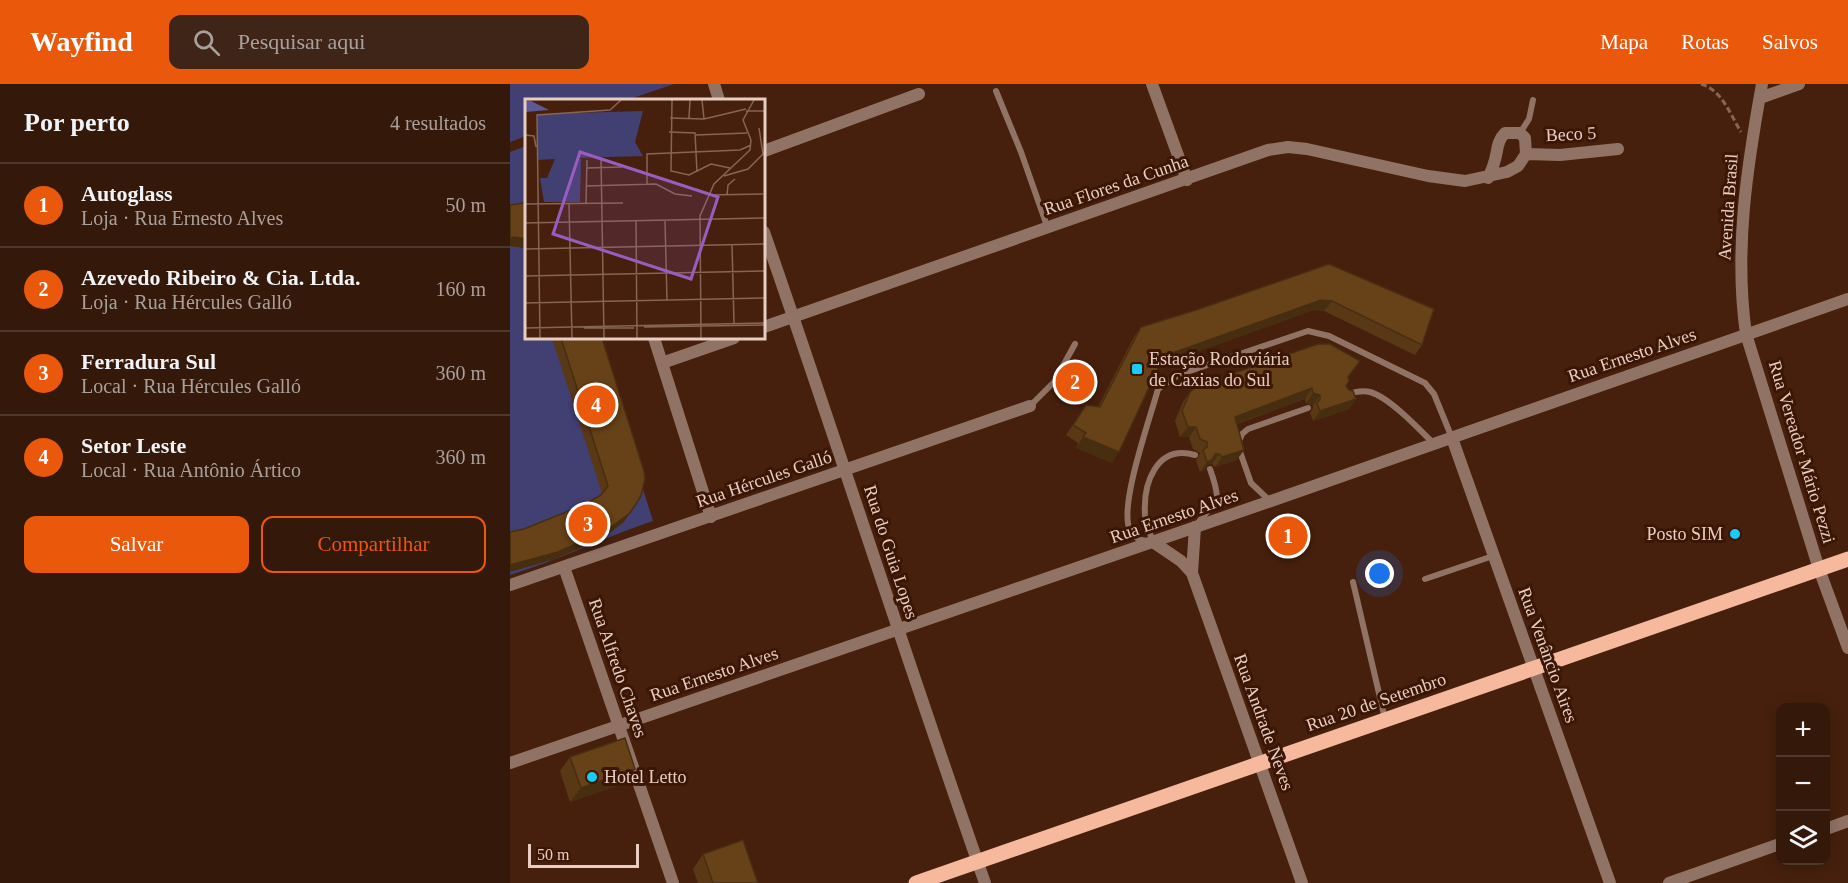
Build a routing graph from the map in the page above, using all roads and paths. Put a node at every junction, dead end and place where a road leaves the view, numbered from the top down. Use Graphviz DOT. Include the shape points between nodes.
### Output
graph roads {
  1 [pos="714,84"];
  2 [pos="1152,84"];
  3 [pos="1701,84"];
  4 [pos="1762,84"];
  5 [pos="1799,84"];
  6 [pos="996,91"];
  7 [pos="919,94"];
  8 [pos="1760,98"];
  9 [pos="719,99"];
  10 [pos="1533,100"];
  11 [pos="1520,133"];
  12 [pos="1751,148"];
  13 [pos="1618,149"];
  14 [pos="765,151"];
  15 [pos="1526,154"];
  16 [pos="1488,178"];
  17 [pos="1187,180"];
  18 [pos="1047,226"];
  19 [pos="765,235"];
  20 [pos="1848,300"];
  21 [pos="793,317"];
  22 [pos="765,327"];
  23 [pos="1746,334"];
  24 [pos="654,339"];
  25 [pos="731,339"];
  26 [pos="1075,344"];
  27 [pos="662,363"];
  28 [pos="1344,396"];
  29 [pos="1030,406"];
  30 [pos="1308,408"];
  31 [pos="1452,438"];
  32 [pos="1434,444"];
  33 [pos="1195,455"];
  34 [pos="1210,469"];
  35 [pos="846,470"];
  36 [pos="1271,501"];
  37 [pos="711,517"];
  38 [pos="1195,527"];
  39 [pos="1153,542"];
  40 [pos="1493,556"];
  41 [pos="1848,559"];
  42 [pos="564,567"];
  43 [pos="1820,568"];
  44 [pos="1192,573"];
  45 [pos="1425,579"];
  46 [pos="1353,582"];
  47 [pos="510,585"];
  48 [pos="897,631"];
  49 [pos="1848,648"];
  50 [pos="1534,668"];
  51 [pos="1385,720"];
  52 [pos="618,726"];
  53 [pos="510,763"];
  54 [pos="1259,764"];
  55 [pos="1848,821"];
  56 [pos="1830,828"];
  57 [pos="1776,845"];
  58 [pos="977,862"];
  59 [pos="673,883"];
  60 [pos="916,883"];
  61 [pos="984,883"];
  62 [pos="1302,883"];
  63 [pos="1610,883"];
  64 [pos="1669,883"];
  1 -- 9 [label="street"];
  2 -- 17 [label="street"];
  3 -- 12 [label="path" via="1715,91"];
  4 -- 8 [label="street, Avenida Brasil"];
  5 -- 8 [label="street"];
  6 -- 18 [label="lane"];
  7 -- 14 [label="street"];
  8 -- 12 [label="street, Avenida Brasil"];
  10 -- 11 [label="lane" via="1529,119"];
  11 -- 15 [label="street" via="1525,138"];
  11 -- 16 [label="street" via="1505,133 1502,137"];
  12 -- 23 [label="street, Avenida Brasil" via="1742,228"];
  13 -- 15 [label="street, Beco 5"];
  15 -- 16 [label="street, Rua Flores da Cunha" via="1518,166"];
  16 -- 17 [label="street, Rua Flores da Cunha" via="1465,181 1428,176 1288,147 1268,150"];
  17 -- 18 [label="street, Rua Flores da Cunha"];
  18 -- 21 [label="street, Rua Flores da Cunha"];
  19 -- 21 [label="street, Rua do Guia Lopes"];
  20 -- 23 [label="street, Rua Ernesto Alves"];
  21 -- 22 [label="street, Rua Flores da Cunha"];
  21 -- 35 [label="street, Rua do Guia Lopes"];
  23 -- 31 [label="street, Rua Ernesto Alves"];
  23 -- 43 [label="street, Rua Vereador Mário Pezzi"];
  24 -- 27 [label="street"];
  25 -- 27 [label="street"];
  26 -- 29 [label="lane" via="1054,382"];
  27 -- 37 [label="street"];
  28 -- 32 [label="lane" via="1356,391 1377,394"];
  29 -- 35 [label="street, Rua Hércules Galló"];
  30 -- 36 [label="lane" via="1248,429 1239,441 1251,483"];
  31 -- 32 [label="street, Rua Ernesto Alves"];
  31 -- 39 [label="lane" via="1434,394 1425,383 1329,336 1308,331 1228,357 1178,375 1158,389 1128,497 1127,520 1135,537"];
  31 -- 40 [label="street, Rua Venâncio Aires"];
  32 -- 36 [label="street, Rua Ernesto Alves"];
  33 -- 39 [label="lane" via="1177,454 1153,470 1145,514"];
  34 -- 38 [label="lane" via="1218,499"];
  35 -- 37 [label="street, Rua Hércules Galló"];
  35 -- 48 [label="street, Rua do Guia Lopes"];
  36 -- 38 [label="street, Rua Ernesto Alves"];
  37 -- 42 [label="street, Rua Hércules Galló"];
  38 -- 39 [label="street, Rua Ernesto Alves"];
  38 -- 44 [label="street, Rua Andrade Neves"];
  39 -- 44 [label="street, Rua Andrade Neves"];
  39 -- 48 [label="street, Rua Ernesto Alves"];
  40 -- 45 [label="lane"];
  40 -- 50 [label="street, Rua Venâncio Aires"];
  41 -- 43 [label="main road, Rua 20 de Setembro"];
  42 -- 47 [label="street, Rua Hércules Galló"];
  42 -- 52 [label="street, Rua Alfredo Chaves"];
  43 -- 49 [label="street, Rua Vereador Mário Pezzi"];
  43 -- 50 [label="main road, Rua 20 de Setembro"];
  44 -- 54 [label="street, Rua Andrade Neves"];
  46 -- 51 [label="lane"];
  48 -- 52 [label="street, Rua Ernesto Alves"];
  48 -- 58 [label="street, Rua do Guia Lopes"];
  50 -- 51 [label="main road, Rua 20 de Setembro"];
  50 -- 63 [label="street, Rua Venâncio Aires"];
  51 -- 54 [label="main road, Rua 20 de Setembro"];
  52 -- 53 [label="street, Rua Ernesto Alves"];
  52 -- 59 [label="street, Rua Alfredo Chaves"];
  54 -- 58 [label="main road, Rua 20 de Setembro"];
  54 -- 62 [label="street, Rua Andrade Neves"];
  55 -- 56 [label="street"];
  57 -- 64 [label="street"];
  58 -- 60 [label="main road, Rua 20 de Setembro"];
  58 -- 61 [label="street, Rua do Guia Lopes"];
}
